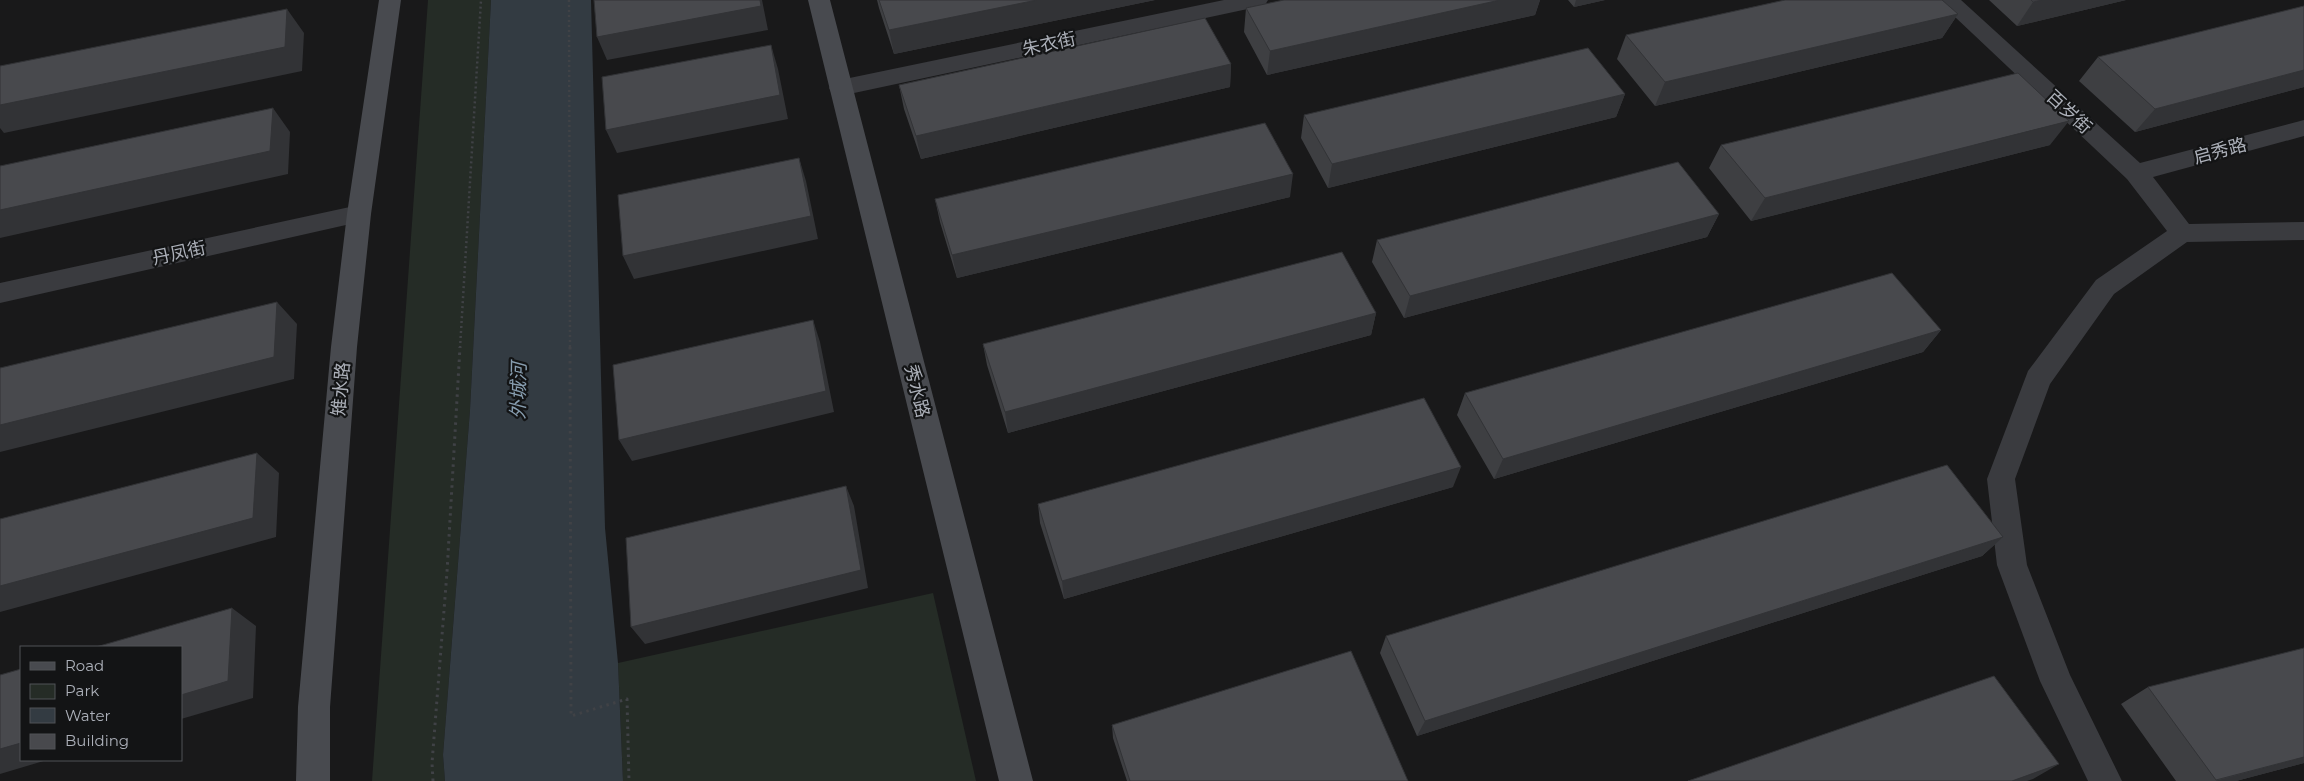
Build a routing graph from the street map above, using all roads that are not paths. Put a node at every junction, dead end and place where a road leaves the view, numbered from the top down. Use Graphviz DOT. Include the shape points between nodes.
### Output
graph roads {
  1 [pos="390,0"];
  2 [pos="819,0"];
  3 [pos="1257,0"];
  4 [pos="1948,0"];
  5 [pos="840,88"];
  6 [pos="2304,128"];
  7 [pos="2136,173"];
  8 [pos="359,214"];
  9 [pos="2304,231"];
  10 [pos="2182,233"];
  11 [pos="0,293"];
  12 [pos="313,781"];
  13 [pos="1016,781"];
  14 [pos="2105,781"];
  1 -- 8 [label="street, 雉水路"];
  2 -- 5 [label="street, 秀水路"];
  3 -- 5 [label="street, 朱衣街"];
  4 -- 7 [label="street, 百岁街"];
  5 -- 13 [label="street, 秀水路"];
  6 -- 7 [label="street, 启秀路"];
  7 -- 10 [label="street, 百岁街"];
  8 -- 11 [label="street, 丹凤街"];
  8 -- 12 [label="street, 雉水路" via="344,347 315,697"];
  9 -- 10 [label="street"];
  10 -- 14 [label="street" via="2105,288 2060,348 2038,379 2001,480 2012,565 2056,681"];
}
